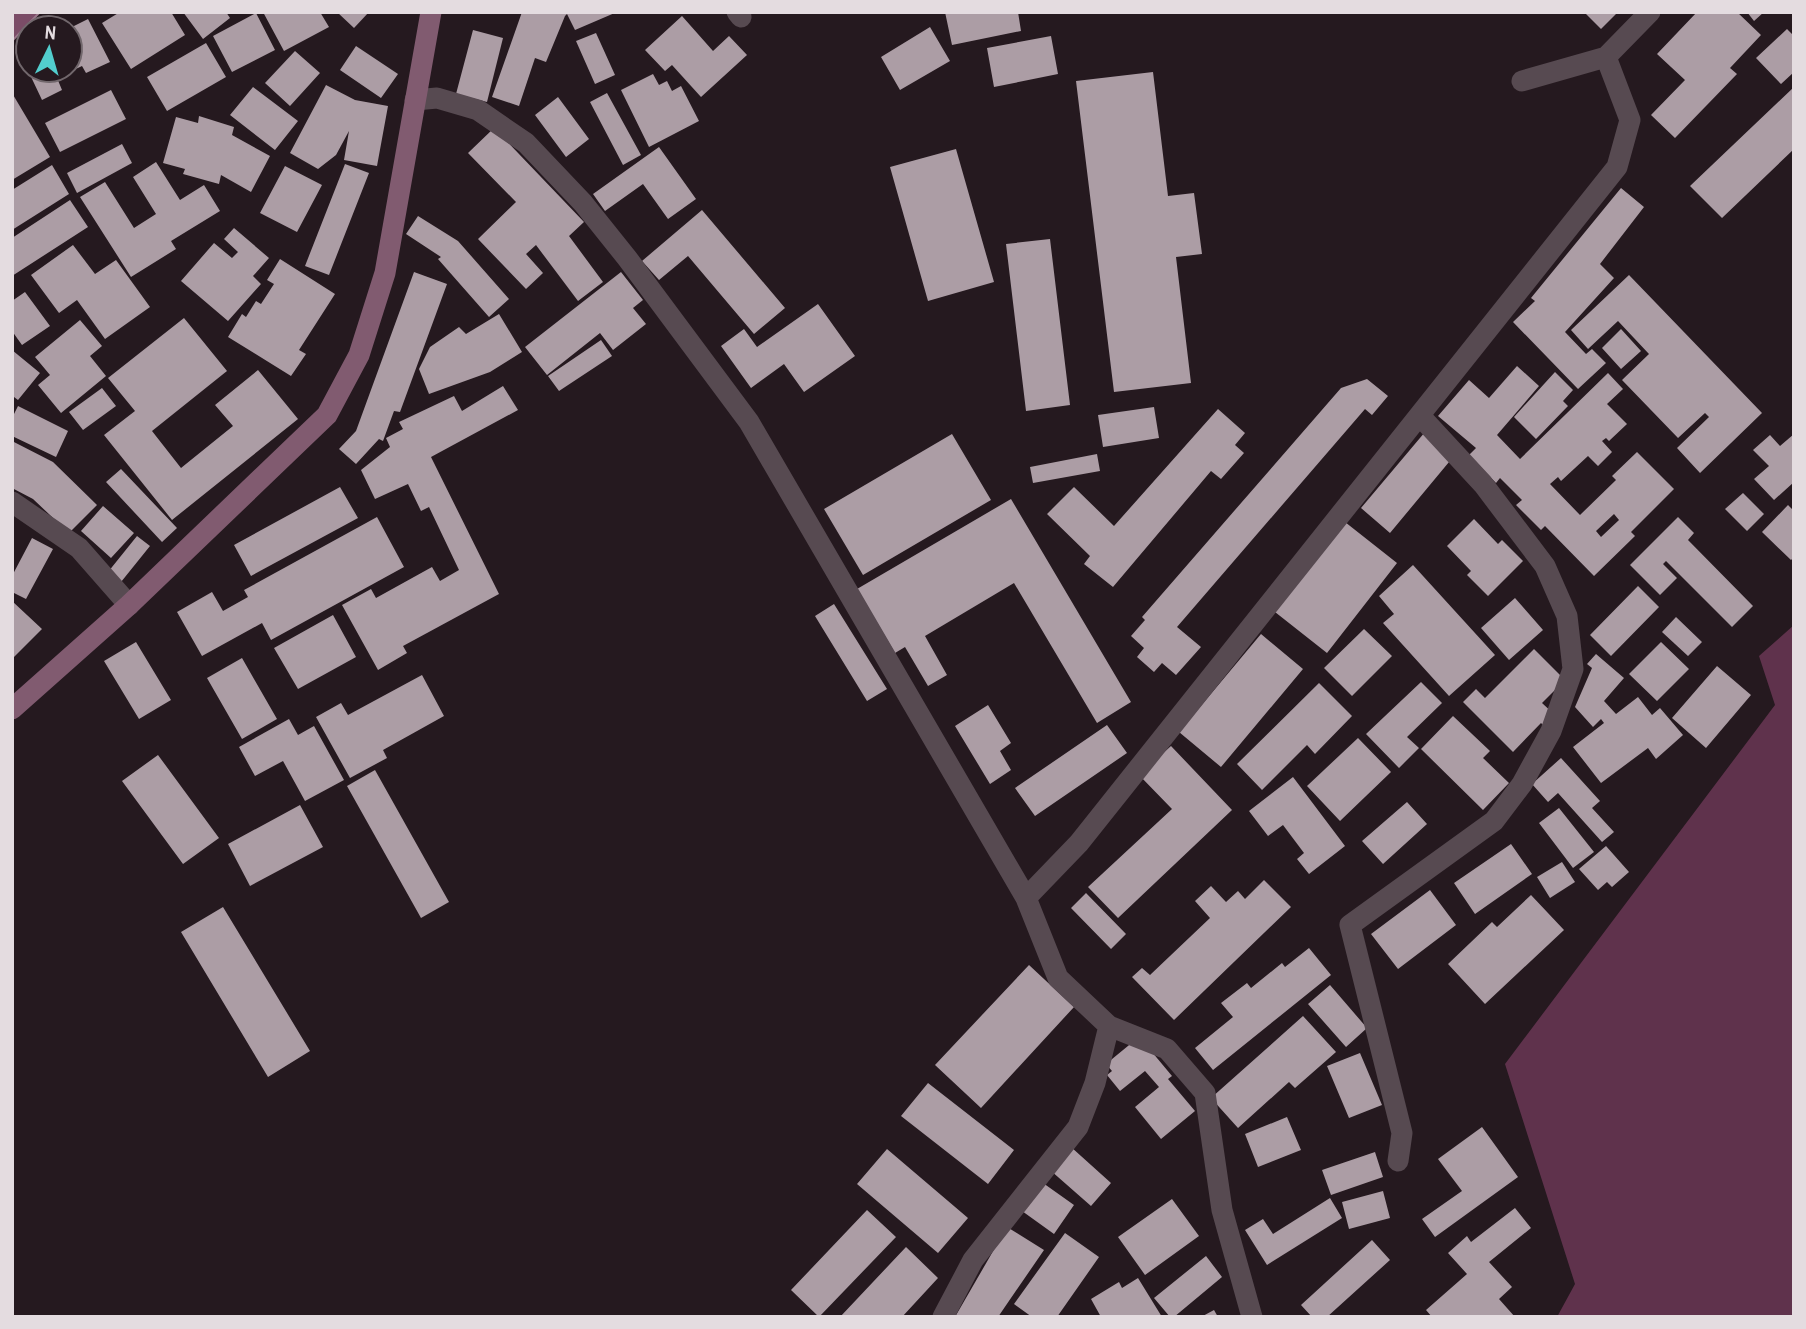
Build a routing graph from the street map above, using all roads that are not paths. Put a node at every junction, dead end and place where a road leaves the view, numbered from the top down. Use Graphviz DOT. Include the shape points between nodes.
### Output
graph roads {
  1 [pos="430,12"];
  2 [pos="1650,12"];
  3 [pos="1606,57"];
  4 [pos="1522,81"];
  5 [pos="415,100"];
  6 [pos="1421,417"];
  7 [pos="12,502"];
  8 [pos="129,605"];
  9 [pos="12,709"];
  10 [pos="1026,898"];
  11 [pos="1110,1026"];
  12 [pos="1398,1161"];
  13 [pos="943,1317"];
  14 [pos="1252,1317"];
  1 -- 5 [label="street"];
  2 -- 3 [label="street"];
  3 -- 4 [label="street"];
  3 -- 6 [label="street" via="1630,120 1617,167"];
  5 -- 8 [label="street" via="385,273 359,355 327,415"];
  5 -- 10 [label="street" via="437,99 478,110 526,143 627,258 749,422"];
  6 -- 10 [label="street" via="1079,843"];
  6 -- 12 [label="street" via="1483,484 1545,566 1567,616 1573,668 1551,732 1522,784 1494,821 1350,925 1402,1133"];
  7 -- 8 [label="street" via="79,548"];
  8 -- 9 [label="street"];
  10 -- 11 [label="street" via="1058,978"];
  11 -- 13 [label="street" via="1078,1127 973,1261"];
  11 -- 14 [label="street" via="1167,1049 1205,1093 1222,1210"];
}
